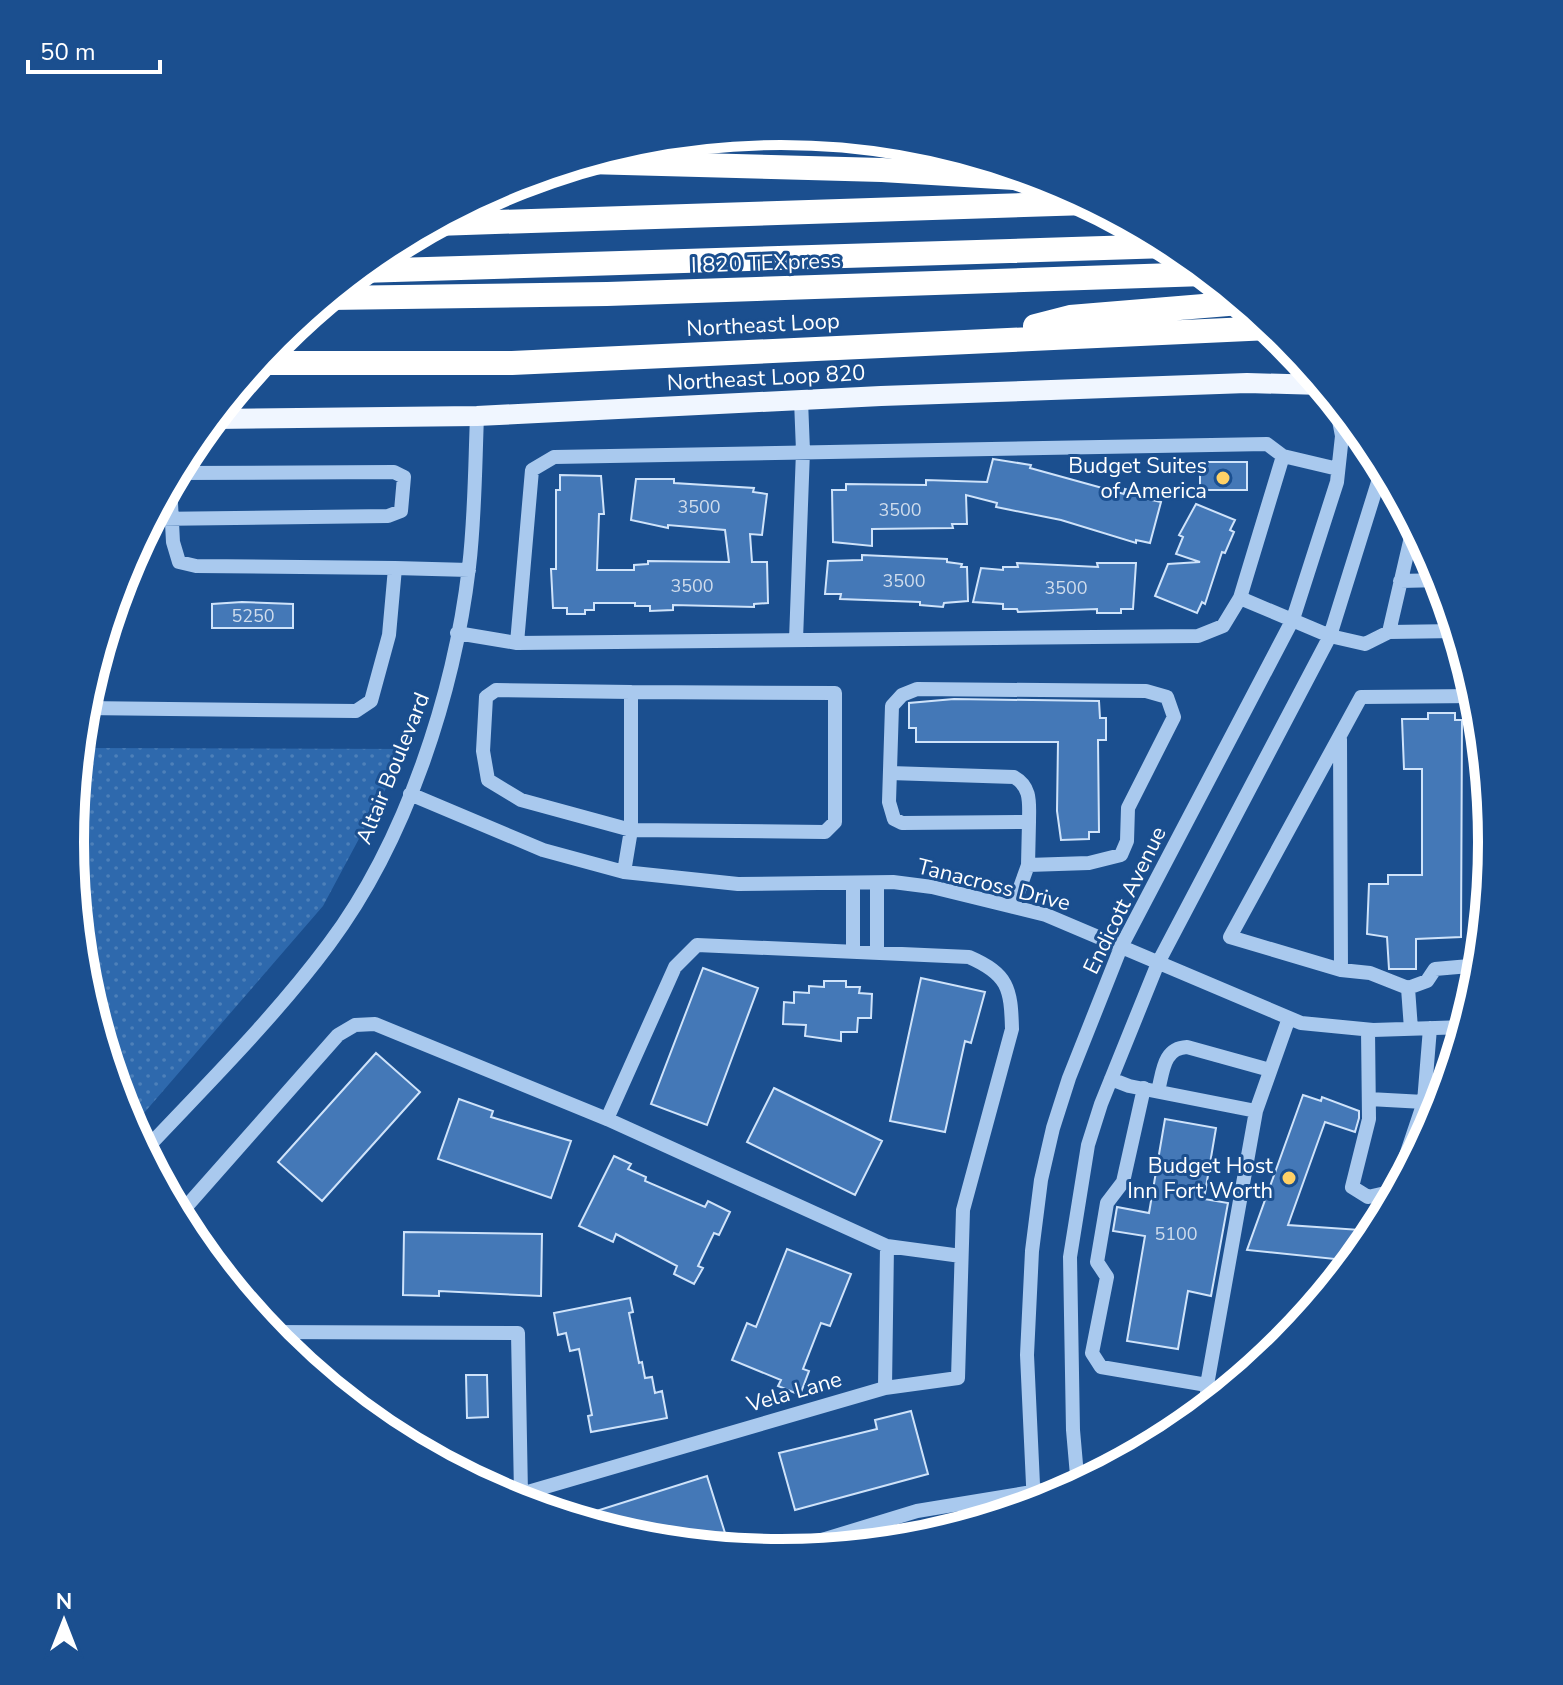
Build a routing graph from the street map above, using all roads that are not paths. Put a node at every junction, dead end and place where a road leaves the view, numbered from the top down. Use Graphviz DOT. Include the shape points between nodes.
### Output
graph roads {
  1 [pos="623,163"];
  2 [pos="990,177"];
  3 [pos="1061,204"];
  4 [pos="461,223"];
  5 [pos="1144,247"];
  6 [pos="384,270"];
  7 [pos="1186,275"];
  8 [pos="346,298"];
  9 [pos="1224,304"];
  10 [pos="1253,329"];
  11 [pos="986,338"];
  12 [pos="275,363"];
  13 [pos="1309,386"];
  14 [pos="801,400"];
  15 [pos="477,416"];
  16 [pos="227,419"];
  17 [pos="1340,425"];
  18 [pos="803,451"];
  19 [pos="1283,456"];
  20 [pos="1338,469"];
  21 [pos="191,473"];
  22 [pos="1378,482"];
  23 [pos="171,506"];
  24 [pos="164,518"];
  25 [pos="171,518"];
  26 [pos="1410,541"];
  27 [pos="395,568"];
  28 [pos="469,570"];
  29 [pos="1428,580"];
  30 [pos="1400,581"];
  31 [pos="1240,598"];
  32 [pos="1293,619"];
  33 [pos="1446,631"];
  34 [pos="1389,632"];
  35 [pos="457,633"];
  36 [pos="1330,636"];
  37 [pos="796,640"];
  38 [pos="517,643"];
  39 [pos="631,692"];
  40 [pos="1464,696"];
  41 [pos="97,708"];
  42 [pos="1340,735"];
  43 [pos="890,773"];
  44 [pos="410,794"];
  45 [pos="1029,822"];
  46 [pos="631,830"];
  47 [pos="1028,865"];
  48 [pos="624,872"];
  49 [pos="853,883"];
  50 [pos="877,883"];
  51 [pos="1013,907"];
  52 [pos="1121,947"];
  53 [pos="853,951"];
  54 [pos="877,952"];
  55 [pos="1158,963"];
  56 [pos="1468,966"];
  57 [pos="1341,970"];
  58 [pos="1408,988"];
  59 [pos="1289,1018"];
  60 [pos="1454,1027"];
  61 [pos="1430,1028"];
  62 [pos="1411,1029"];
  63 [pos="1368,1030"];
  64 [pos="1270,1070"];
  65 [pos="1111,1079"];
  66 [pos="1151,1090"];
  67 [pos="1369,1099"];
  68 [pos="1424,1102"];
  69 [pos="1256,1111"];
  70 [pos="607,1119"];
  71 [pos="152,1142"];
  72 [pos="1409,1147"];
  73 [pos="1385,1193"];
  74 [pos="187,1206"];
  75 [pos="887,1246"];
  76 [pos="961,1256"];
  77 [pos="284,1332"];
  78 [pos="1207,1385"];
  79 [pos="885,1388"];
  80 [pos="1207,1395"];
  81 [pos="1080,1473"];
  82 [pos="1046,1488"];
  83 [pos="521,1489"];
  84 [pos="1033,1489"];
  85 [pos="528,1492"];
  86 [pos="1033,1493"];
  87 [pos="825,1539"];
  1 -- 2 [label="highway"];
  3 -- 4 [label="highway"];
  5 -- 6 [label="highway, I 820 TEXpress"];
  7 -- 8 [label="highway, I 820 TEXpress"];
  9 -- 11 [label="highway" via="1070,317"];
  10 -- 11 [label="highway, Northeast Loop"];
  11 -- 12 [label="highway, Northeast Loop" via="512,363"];
  13 -- 14 [label="main road, Northeast Loop 820" via="1247,383"];
  14 -- 15 [label="main road, Northeast Loop 820"];
  14 -- 18 [label="street"];
  15 -- 16 [label="main road, Northeast Loop 820"];
  15 -- 28 [label="street, Altair Boulevard"];
  17 -- 20 [label="street, Endicott Avenue"];
  18 -- 19 [label="street" via="1267,444"];
  18 -- 37 [label="street"];
  18 -- 38 [label="street" via="554,457 532,470"];
  19 -- 20 [label="street"];
  19 -- 31 [label="street"];
  20 -- 32 [label="street, Endicott Avenue"];
  21 -- 25 [label="street" via="394,472 404,477 404,494 401,511 388,516"];
  22 -- 36 [label="street"];
  23 -- 25 [label="street"];
  24 -- 25 [label="street"];
  25 -- 27 [label="street" via="179,562 196,566"];
  26 -- 30 [label="street"];
  27 -- 28 [label="street"];
  27 -- 41 [label="street" via="389,635 371,701 356,711"];
  28 -- 35 [label="street, Altair Boulevard"];
  29 -- 30 [label="street"];
  30 -- 34 [label="street"];
  31 -- 32 [label="street"];
  31 -- 37 [label="street" via="1223,626 1198,636"];
  32 -- 36 [label="street"];
  32 -- 52 [label="street, Endicott Avenue"];
  33 -- 34 [label="street"];
  34 -- 36 [label="street" via="1365,644"];
  35 -- 38 [label="street"];
  35 -- 44 [label="street, Altair Boulevard" via="447,688"];
  36 -- 55 [label="street"];
  37 -- 38 [label="street"];
  39 -- 46 [label="street"];
  39 -- 46 [label="street" via="496,690 486,697 483,751 488,780 521,800"];
  39 -- 46 [label="street" via="835,693 835,822 825,832"];
  40 -- 42 [label="street" via="1361,697"];
  42 -- 57 [label="street"];
  42 -- 57 [label="street" via="1230,937"];
  43 -- 45 [label="street" via="1014,777 1024,782 1029,795"];
  43 -- 45 [label="street" via="889,802 894,819 902,823"];
  43 -- 47 [label="street" via="892,706 917,689 1146,691 1167,697 1174,717 1128,808 1121,855 1089,863"];
  44 -- 48 [label="street, Tanacross Drive" via="543,850"];
  44 -- 71 [label="street, Altair Boulevard" via="396,829 330,943 262,1026"];
  45 -- 47 [label="street"];
  46 -- 48 [label="street"];
  47 -- 51 [label="street"];
  48 -- 49 [label="street, Tanacross Drive" via="738,884"];
  49 -- 50 [label="street, Tanacross Drive"];
  49 -- 53 [label="street"];
  50 -- 51 [label="street, Tanacross Drive" via="932,887"];
  50 -- 54 [label="street"];
  51 -- 52 [label="street, Tanacross Drive"];
  52 -- 55 [label="street, Tanacross Drive"];
  52 -- 84 [label="street, Endicott Avenue" via="1069,1078 1041,1180 1027,1355"];
  53 -- 54 [label="street, Vela Lane"];
  53 -- 70 [label="street, Vela Lane" via="697,945 675,967"];
  54 -- 76 [label="street, Vela Lane" via="969,957 992,967 1005,981 1011,1000 1012,1029 963,1210"];
  55 -- 59 [label="street, Tanacross Drive"];
  55 -- 65 [label="street"];
  56 -- 58 [label="street" via="1435,969 1427,981"];
  57 -- 58 [label="street" via="1370,973"];
  58 -- 62 [label="street"];
  59 -- 63 [label="street, Tanacross Drive"];
  59 -- 64 [label="street"];
  60 -- 61 [label="street, Tanacross Drive"];
  61 -- 62 [label="street, Tanacross Drive"];
  61 -- 68 [label="street"];
  62 -- 63 [label="street, Tanacross Drive"];
  63 -- 67 [label="street"];
  64 -- 66 [label="street" via="1176,1047"];
  64 -- 69 [label="street"];
  65 -- 66 [label="street"];
  65 -- 81 [label="street" via="1088,1145 1070,1257 1072,1416"];
  66 -- 69 [label="street"];
  66 -- 78 [label="street" via="1123,1182 1107,1203 1097,1262 1107,1277 1092,1353 1101,1367"];
  67 -- 68 [label="street"];
  67 -- 73 [label="street" via="1352,1187 1368,1197"];
  68 -- 72 [label="street"];
  69 -- 78 [label="street"];
  70 -- 74 [label="street" via="375,1024 355,1025 338,1035"];
  70 -- 75 [label="street"];
  75 -- 76 [label="street"];
  75 -- 79 [label="street"];
  76 -- 79 [label="street, Vela Lane" via="958,1378"];
  77 -- 83 [label="street, Vela Lane" via="518,1333"];
  78 -- 80 [label="street"];
  79 -- 85 [label="street, Vela Lane"];
  82 -- 84 [label="street"];
  84 -- 86 [label="street, Endicott Avenue"];
  84 -- 87 [label="street" via="917,1511"];
}
